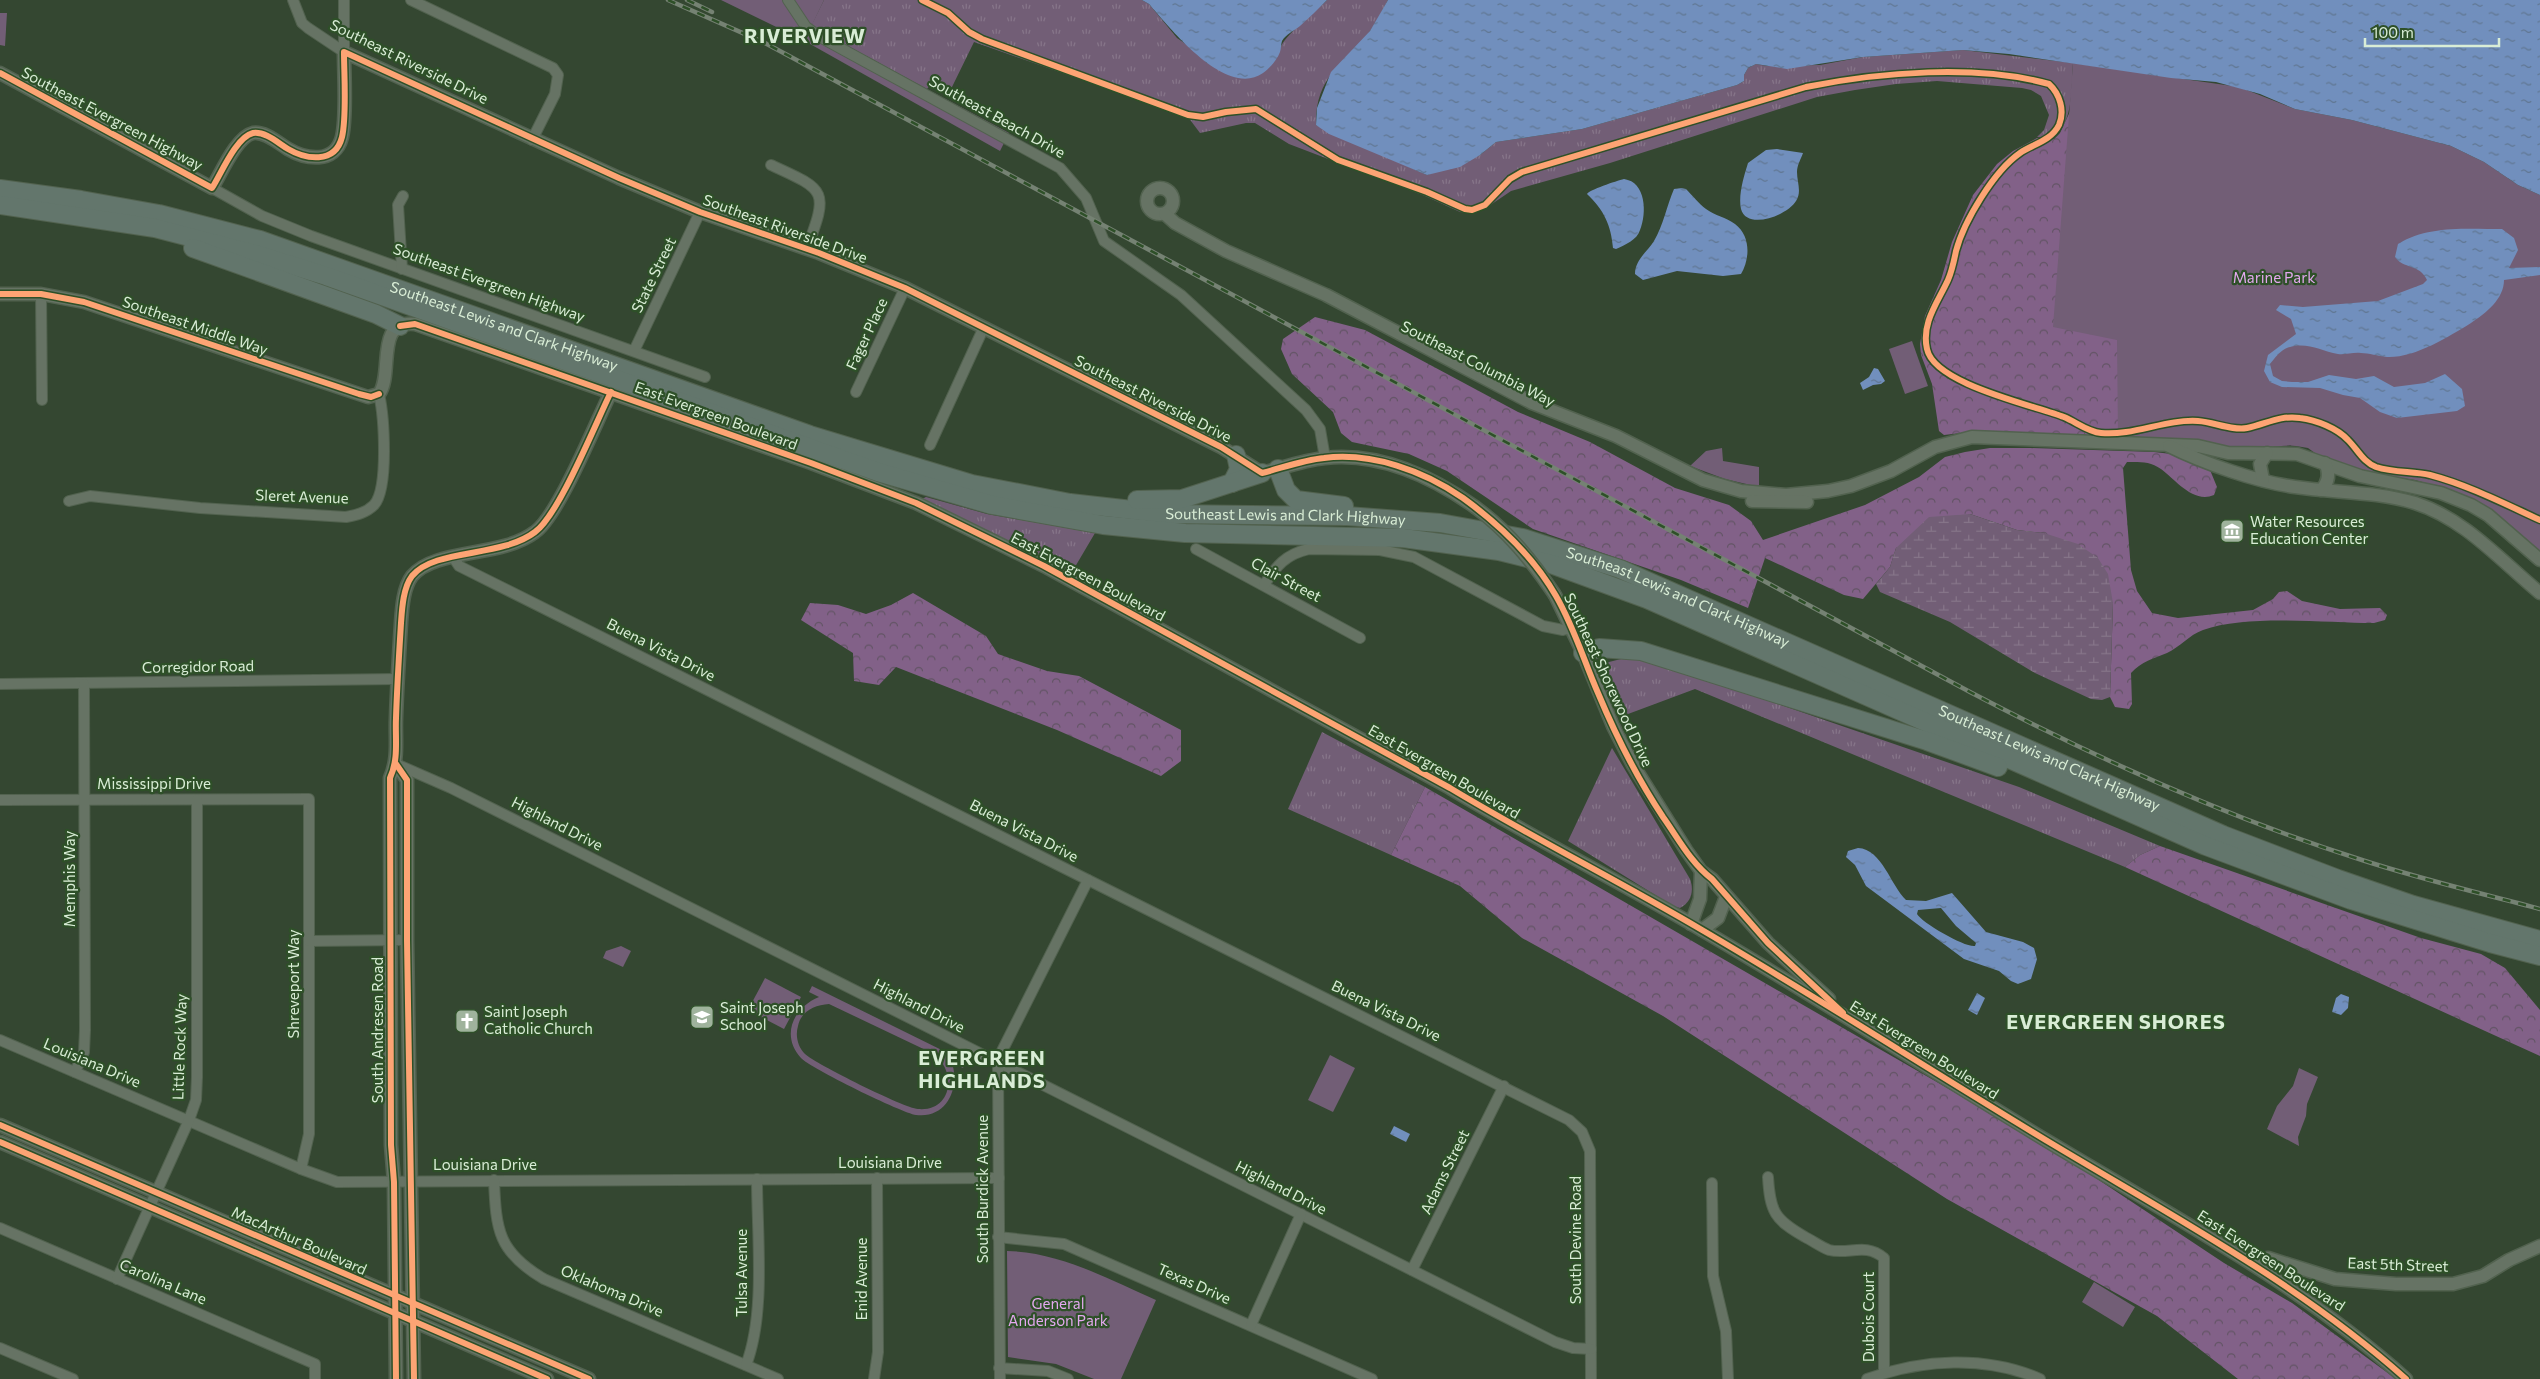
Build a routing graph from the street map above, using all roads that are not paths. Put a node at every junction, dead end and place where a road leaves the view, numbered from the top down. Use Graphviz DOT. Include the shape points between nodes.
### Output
graph roads {
  1 [pos="293,0"];
  2 [pos="344,0"];
  3 [pos="411,0"];
  4 [pos="788,0"];
  5 [pos="344,52"];
  6 [pos="0,73"];
  7 [pos="532,140"];
  8 [pos="771,165"];
  9 [pos="212,188"];
  10 [pos="0,189"];
  11 [pos="403,196"];
  12 [pos="0,205"];
  13 [pos="700,212"];
  14 [pos="1165,214"];
  15 [pos="115,221"];
  16 [pos="807,248"];
  17 [pos="402,269"];
  18 [pos="905,288"];
  19 [pos="0,294"];
  20 [pos="41,294"];
  21 [pos="400,326"];
  22 [pos="984,326"];
  23 [pos="634,351"];
  24 [pos="705,377"];
  25 [pos="611,392"];
  26 [pos="856,392"];
  27 [pos="379,394"];
  28 [pos="42,400"];
  29 [pos="2166,445"];
  30 [pos="930,446"];
  31 [pos="2267,453"];
  32 [pos="1236,455"];
  33 [pos="1325,458"];
  34 [pos="2325,463"];
  35 [pos="1270,471"];
  36 [pos="2263,480"];
  37 [pos="1232,483"];
  38 [pos="2321,490"];
  39 [pos="1019,494"];
  40 [pos="69,501"];
  41 [pos="1440,523"];
  42 [pos="1196,550"];
  43 [pos="453,557"];
  44 [pos="2540,560"];
  45 [pos="1264,585"];
  46 [pos="2540,593"];
  47 [pos="1572,628"];
  48 [pos="1360,638"];
  49 [pos="1583,653"];
  50 [pos="397,679"];
  51 [pos="0,684"];
  52 [pos="84,684"];
  53 [pos="396,764"];
  54 [pos="84,799"];
  55 [pos="309,799"];
  56 [pos="0,800"];
  57 [pos="197,800"];
  58 [pos="2136,816"];
  59 [pos="1701,871"];
  60 [pos="1088,880"];
  61 [pos="1726,897"];
  62 [pos="1697,927"];
  63 [pos="391,940"];
  64 [pos="407,940"];
  65 [pos="2540,940"];
  66 [pos="308,941"];
  67 [pos="2540,956"];
  68 [pos="1843,1013"];
  69 [pos="0,1040"];
  70 [pos="998,1064"];
  71 [pos="75,1072"];
  72 [pos="1504,1086"];
  73 [pos="189,1120"];
  74 [pos="0,1125"];
  75 [pos="1582,1132"];
  76 [pos="0,1142"];
  77 [pos="301,1169"];
  78 [pos="1768,1177"];
  79 [pos="877,1178"];
  80 [pos="998,1178"];
  81 [pos="757,1179"];
  82 [pos="494,1180"];
  83 [pos="410,1181"];
  84 [pos="394,1182"];
  85 [pos="1712,1183"];
  86 [pos="155,1192"];
  87 [pos="149,1206"];
  88 [pos="1301,1214"];
  89 [pos="0,1228"];
  90 [pos="998,1237"];
  91 [pos="2540,1246"];
  92 [pos="2251,1263"];
  93 [pos="1412,1270"];
  94 [pos="117,1279"];
  95 [pos="396,1297"];
  96 [pos="414,1305"];
  97 [pos="396,1314"];
  98 [pos="414,1322"];
  99 [pos="1251,1325"];
  100 [pos="0,1348"];
  101 [pos="1591,1349"];
  102 [pos="746,1365"];
  103 [pos="999,1368"];
  104 [pos="1884,1373"];
  105 [pos="74,1379"];
  106 [pos="315,1379"];
  107 [pos="396,1379"];
  108 [pos="414,1379"];
  109 [pos="547,1379"];
  110 [pos="589,1379"];
  111 [pos="778,1379"];
  112 [pos="874,1379"];
  113 [pos="1000,1379"];
  114 [pos="1068,1379"];
  115 [pos="1372,1379"];
  116 [pos="1591,1379"];
  117 [pos="1728,1379"];
  118 [pos="1867,1379"];
  119 [pos="2040,1379"];
  120 [pos="2406,1379"];
  1 -- 5 [label="street, Southeast Riverside Drive" via="302,23"];
  2 -- 5 [label="street"];
  3 -- 7 [label="street" via="553,68 558,75 555,94"];
  4 -- 33 [label="street, Southeast Beach Drive" via="806,27 820,37 1060,168 1093,209 1104,241 1182,296 1306,410 1320,429"];
  5 -- 7 [label="street, Southeast Riverside Drive"];
  5 -- 9 [label="street" via="342,137 331,152 313,159 263,134 253,134 242,139"];
  6 -- 9 [label="street, Southeast Evergreen Highway"];
  7 -- 13 [label="street, Southeast Riverside Drive"];
  8 -- 16 [label="street" via="810,184 820,196 821,210"];
  9 -- 17 [label="street, Southeast Evergreen Highway" via="262,216"];
  10 -- 39 [label="highway, Southeast Lewis and Clark Highway" via="159,214 260,240 810,434 923,470"];
  11 -- 17 [label="street" via="398,205"];
  12 -- 15 [label="highway, Southeast Lewis and Clark Highway"];
  13 -- 16 [label="street, Southeast Riverside Drive"];
  13 -- 23 [label="street, State Street"];
  14 -- 29 [label="street, Southeast Columbia Way" via="1182,228 1326,295 1532,403 1616,436 1703,480 1741,491 1786,495 1828,492 1891,472 1935,447 1972,437"];
  15 -- 21 [label="highway" via="393,320"];
  15 -- 58 [label="highway, Southeast Lewis and Clark Highway" via="199,238 318,273 878,472 992,505 1103,525 1185,533 1360,535 1413,539 1499,551 1550,564 1647,599"];
  16 -- 18 [label="street, Southeast Riverside Drive"];
  17 -- 23 [label="street, Southeast Evergreen Highway"];
  18 -- 22 [label="street, Southeast Riverside Drive"];
  18 -- 26 [label="street, Fager Place"];
  19 -- 20 [label="street, Southeast Middle Way"];
  20 -- 27 [label="street, Southeast Middle Way" via="84,302 364,396"];
  20 -- 28 [label="street"];
  21 -- 25 [label="street, East Evergreen Boulevard" via="415,324"];
  21 -- 27 [label="street, Sleret Avenue" via="388,339 385,381"];
  22 -- 30 [label="street"];
  22 -- 32 [label="street, Southeast Riverside Drive"];
  23 -- 24 [label="street, Southeast Evergreen Highway"];
  25 -- 43 [label="street, South Andresen Road" via="555,507 537,531 498,549"];
  25 -- 62 [label="street, East Evergreen Boulevard" via="876,487 968,527 1340,728"];
  27 -- 40 [label="street, Sleret Avenue" via="384,418 381,492 374,505 361,514 346,516 200,508 90,496"];
  29 -- 31 [label="street, Southeast Columbia Way" via="2198,446 2228,453"];
  29 -- 36 [label="street, Southeast Columbia Way" via="2189,456"];
  31 -- 34 [label="street, Southeast Columbia Way" via="2297,454"];
  31 -- 36 [label="street" via="2260,464"];
  32 -- 35 [label="street, Southeast Riverside Drive"];
  32 -- 37 [label="highway" via="1238,469"];
  33 -- 35 [label="street, Southeast Shorewood Drive"];
  33 -- 47 [label="street, Southeast Shorewood Drive, bridge" via="1356,458 1393,465 1432,480 1475,507 1523,550 1555,595"];
  34 -- 38 [label="street" via="2328,476"];
  34 -- 44 [label="street, Southeast Columbia Way" via="2360,476 2441,493 2471,505 2506,529"];
  35 -- 37 [label="highway"];
  35 -- 41 [label="highway" via="1296,500 1376,509"];
  36 -- 38 [label="street, Southeast Columbia Way"];
  37 -- 39 [label="highway" via="1172,501 1055,493"];
  38 -- 46 [label="street, Southeast Columbia Way" via="2380,495 2416,503 2443,515 2478,539"];
  39 -- 41 [label="highway, Southeast Lewis and Clark Highway" via="1168,514 1347,516"];
  41 -- 65 [label="highway, Southeast Lewis and Clark Highway" via="1524,538 1620,569 2223,835 2413,905"];
  42 -- 45 [label="street, Clair Street"];
  43 -- 50 [label="street, South Andresen Road" via="430,562 411,577 403,606"];
  43 -- 60 [label="street, Buena Vista Drive" via="459,566"];
  45 -- 47 [label="street" via="1286,557 1298,551 1398,552 1414,557 1543,626 1563,630"];
  45 -- 48 [label="street, Clair Street"];
  47 -- 49 [label="street, Southeast Shorewood Drive"];
  49 -- 58 [label="highway" via="1599,648 1617,648 1666,658 1927,741"];
  49 -- 59 [label="street, Southeast Shorewood Drive" via="1601,700 1633,766 1659,811"];
  50 -- 52 [label="street, Corregidor Road"];
  50 -- 53 [label="street, South Andresen Road"];
  51 -- 52 [label="street, Corregidor Road"];
  52 -- 54 [label="street, Memphis Way"];
  53 -- 63 [label="street, South Andresen Road" via="390,778"];
  53 -- 64 [label="street, South Andresen Road" via="407,780"];
  53 -- 70 [label="street, Highland Drive" via="451,788"];
  54 -- 56 [label="street, Mississippi Drive"];
  54 -- 57 [label="street, Mississippi Drive"];
  54 -- 71 [label="street, Memphis Way" via="85,1030 84,1052"];
  55 -- 57 [label="street, Mississippi Drive"];
  55 -- 66 [label="street, Shreveport Way"];
  57 -- 73 [label="street, Little Rock Way" via="197,1078 196,1100"];
  58 -- 67 [label="highway, Southeast Lewis and Clark Highway" via="2350,900"];
  59 -- 61 [label="street, Southeast Shorewood Drive"];
  59 -- 62 [label="street"];
  60 -- 70 [label="street, South Burdick Avenue"];
  60 -- 72 [label="street, Buena Vista Drive"];
  61 -- 62 [label="street" via="1718,918"];
  61 -- 68 [label="street, Southeast Shorewood Drive" via="1768,943"];
  62 -- 68 [label="street, East Evergreen Boulevard"];
  63 -- 64 [label="street"];
  63 -- 66 [label="street"];
  63 -- 84 [label="street, South Andresen Road" via="391,1145"];
  64 -- 83 [label="street, South Andresen Road"];
  66 -- 77 [label="street, Shreveport Way" via="309,1134"];
  68 -- 92 [label="street, East Evergreen Boulevard" via="1929,1070"];
  69 -- 71 [label="street, Louisiana Drive"];
  70 -- 80 [label="street, South Burdick Avenue"];
  70 -- 88 [label="street, Highland Drive"];
  71 -- 73 [label="street, Louisiana Drive"];
  72 -- 75 [label="street, Buena Vista Drive" via="1569,1120"];
  72 -- 93 [label="street, Adams Street"];
  73 -- 77 [label="street, Louisiana Drive"];
  73 -- 86 [label="street, Little Rock Way"];
  74 -- 86 [label="street, MacArthur Boulevard"];
  75 -- 101 [label="street, South Devine Road" via="1590,1151 1591,1173"];
  76 -- 87 [label="street, MacArthur Boulevard"];
  77 -- 84 [label="street, Louisiana Drive" via="337,1182"];
  78 -- 104 [label="street, Dubois Court" via="1778,1220 1829,1250 1874,1250 1884,1258"];
  79 -- 80 [label="street, Louisiana Drive"];
  79 -- 81 [label="street, Louisiana Drive"];
  79 -- 112 [label="street, Enid Avenue" via="878,1352"];
  80 -- 90 [label="street, South Burdick Avenue"];
  81 -- 82 [label="street, Louisiana Drive"];
  81 -- 102 [label="street, Tulsa Avenue" via="758,1312 754,1344"];
  82 -- 83 [label="street, Louisiana Drive"];
  82 -- 102 [label="street, Oklahoma Drive" via="496,1224 500,1238 525,1268"];
  83 -- 84 [label="street, Louisiana Drive"];
  83 -- 96 [label="street, South Andresen Road"];
  84 -- 95 [label="street, South Andresen Road"];
  85 -- 117 [label="street" via="1713,1276 1726,1331"];
  86 -- 87 [label="street, Little Rock Way"];
  86 -- 95 [label="street, MacArthur Boulevard"];
  87 -- 94 [label="street, Little Rock Way"];
  87 -- 97 [label="street, MacArthur Boulevard"];
  88 -- 93 [label="street, Highland Drive"];
  88 -- 99 [label="street"];
  89 -- 94 [label="street, Carolina Lane"];
  90 -- 99 [label="street, Texas Drive" via="1064,1244"];
  90 -- 103 [label="street, South Burdick Avenue"];
  91 -- 92 [label="street, East 5th Street" via="2483,1276 2453,1284 2406,1285 2335,1278 2268,1258"];
  92 -- 120 [label="street, East Evergreen Boulevard" via="2332,1319"];
  93 -- 101 [label="street, Highland Drive" via="1555,1342"];
  94 -- 106 [label="street, Carolina Lane" via="315,1364"];
  95 -- 96 [label="street, MacArthur Boulevard"];
  95 -- 97 [label="street, South Andresen Road"];
  96 -- 98 [label="street, South Andresen Road"];
  96 -- 110 [label="street, MacArthur Boulevard"];
  97 -- 98 [label="street, MacArthur Boulevard"];
  97 -- 107 [label="street, South Andresen Road"];
  98 -- 108 [label="street, South Andresen Road"];
  98 -- 109 [label="street, MacArthur Boulevard"];
  99 -- 115 [label="street, Texas Drive"];
  100 -- 105 [label="street"];
  101 -- 116 [label="street, South Devine Road"];
  102 -- 111 [label="street, Oklahoma Drive"];
  103 -- 113 [label="street, South Burdick Avenue"];
  103 -- 114 [label="street" via="1048,1371"];
  104 -- 118 [label="street"];
  104 -- 119 [label="street" via="1921,1364 1998,1364"];
}
